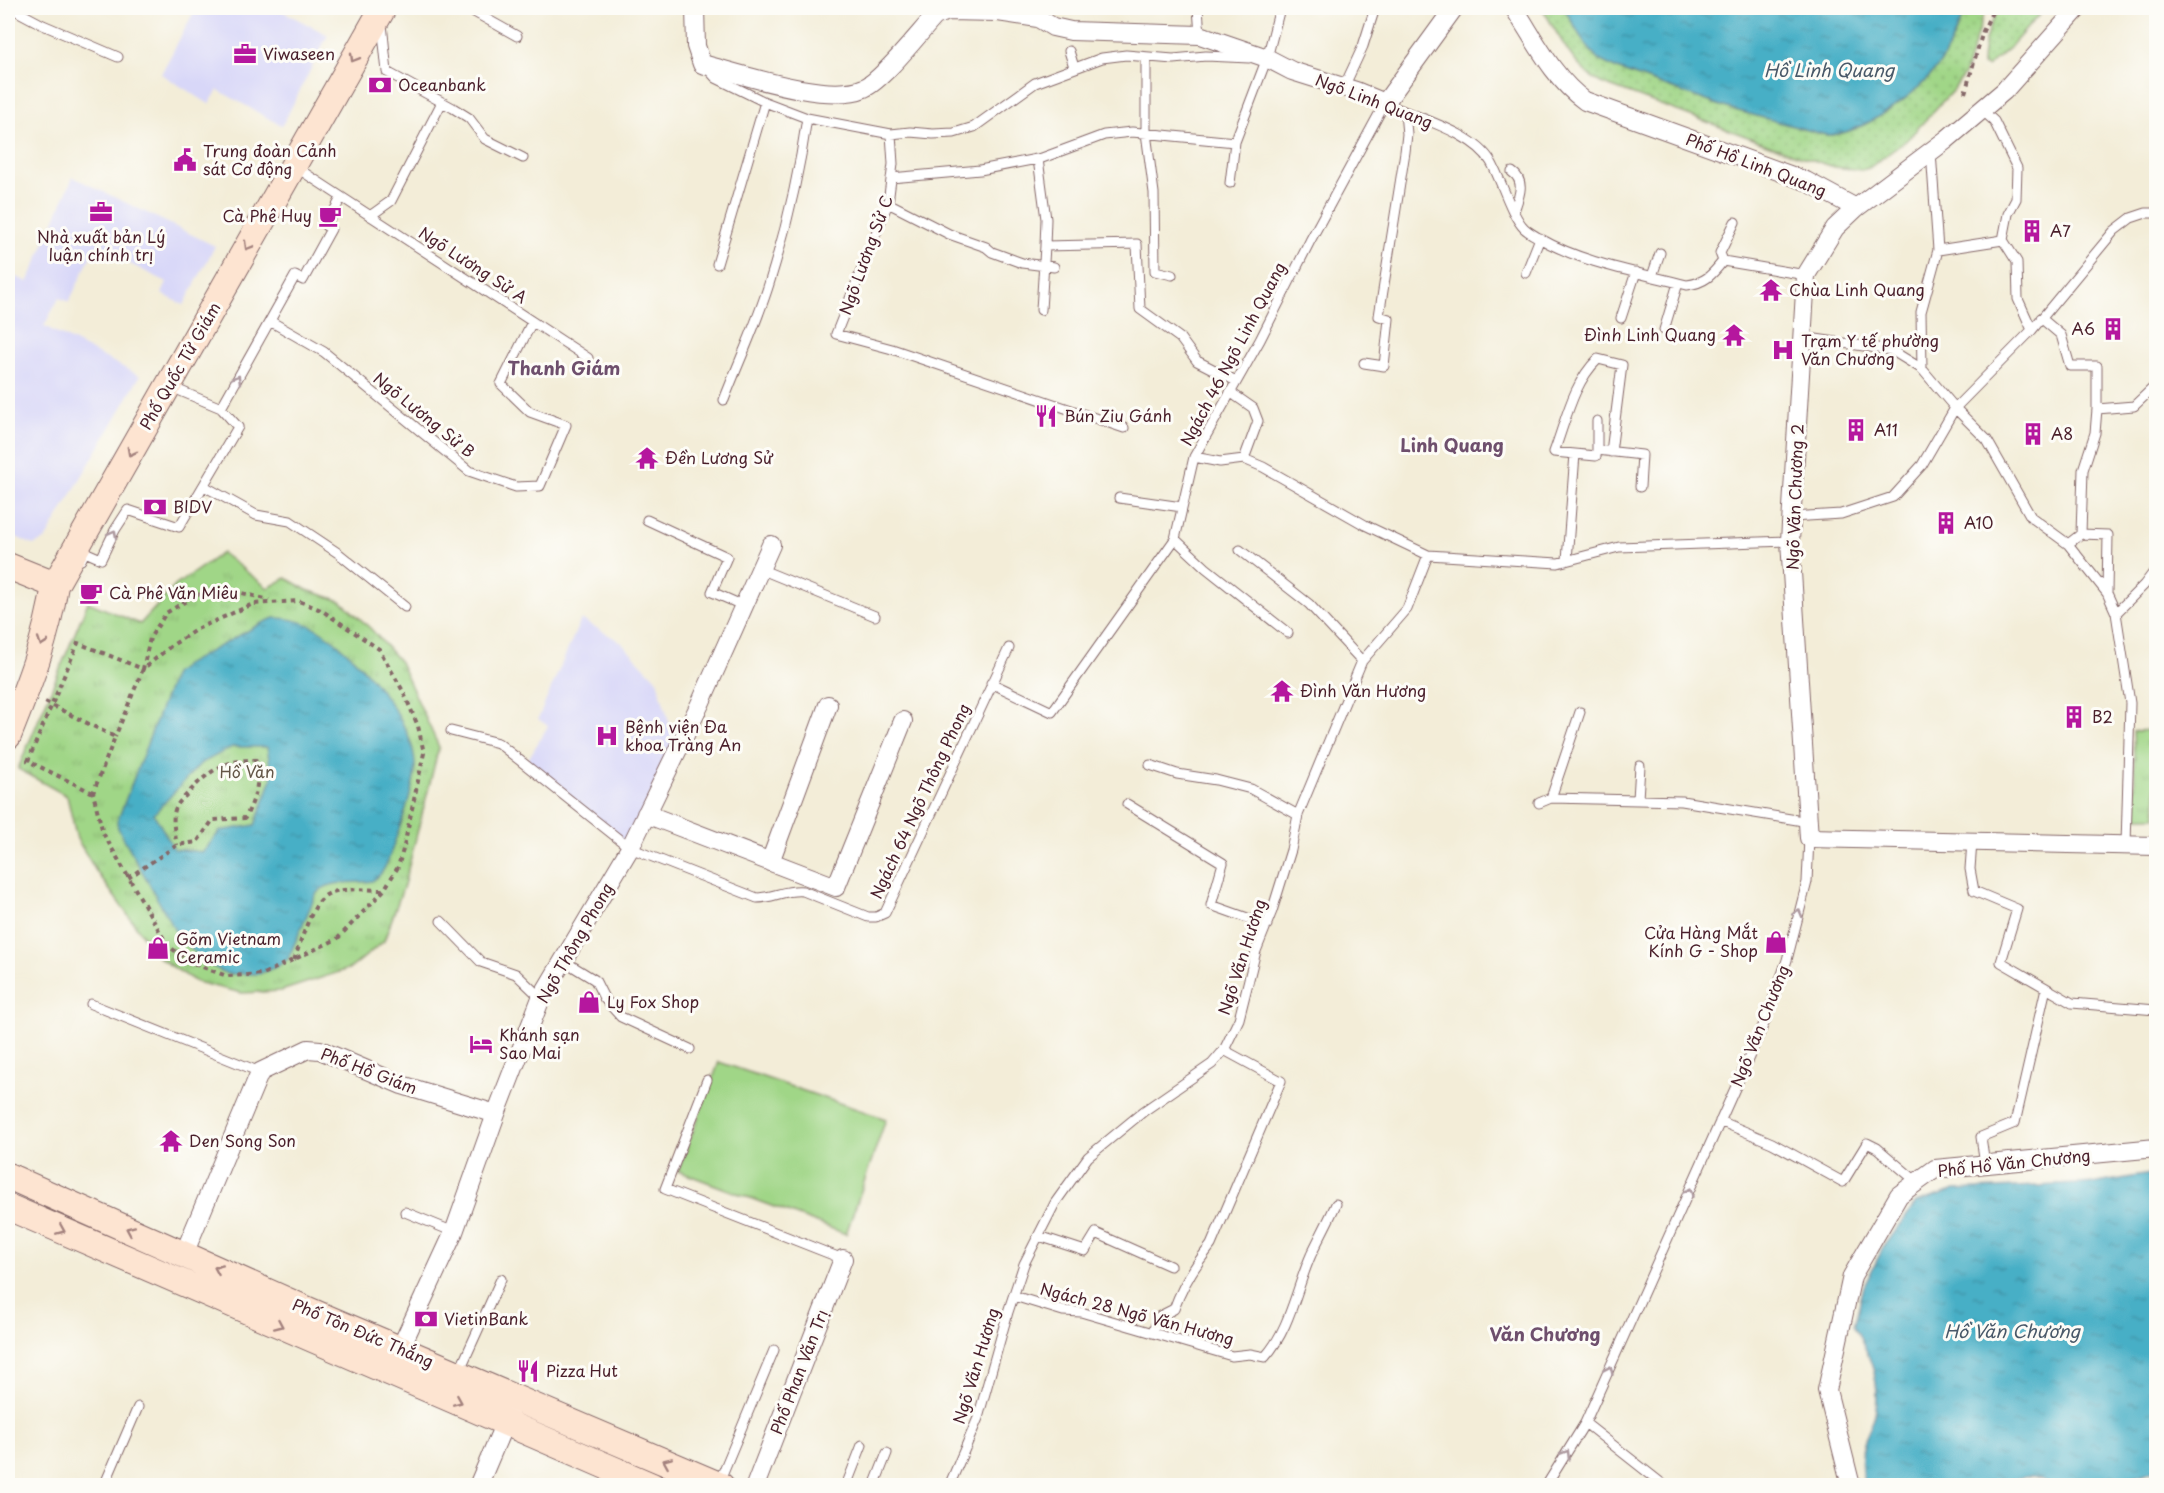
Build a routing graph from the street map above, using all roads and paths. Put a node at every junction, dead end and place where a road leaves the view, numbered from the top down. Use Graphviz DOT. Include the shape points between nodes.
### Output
graph roads {
  1 [pos="10,8"];
  2 [pos="467,8"];
  3 [pos="695,8"];
  4 [pos="1198,8"];
  5 [pos="1281,8"];
  6 [pos="1375,8"];
  7 [pos="1454,8"];
  8 [pos="1514,8"];
  9 [pos="1994,8"];
  10 [pos="2078,8"];
  11 [pos="382,10"];
  12 [pos="1200,35"];
  13 [pos="517,36"];
  14 [pos="1069,51"];
  15 [pos="118,57"];
  16 [pos="1146,57"];
  17 [pos="1267,58"];
  18 [pos="702,64"];
  19 [pos="1074,67"];
  20 [pos="1344,87"];
  21 [pos="1965,93"];
  22 [pos="442,102"];
  23 [pos="765,102"];
  24 [pos="1385,103"];
  25 [pos="1982,110"];
  26 [pos="1405,113"];
  27 [pos="807,118"];
  28 [pos="1146,133"];
  29 [pos="891,134"];
  30 [pos="1234,142"];
  31 [pos="1931,151"];
  32 [pos="523,158"];
  33 [pos="1038,159"];
  34 [pos="293,166"];
  35 [pos="1512,172"];
  36 [pos="891,178"];
  37 [pos="1230,183"];
  38 [pos="341,198"];
  39 [pos="888,203"];
  40 [pos="1856,208"];
  41 [pos="1514,211"];
  42 [pos="2157,213"];
  43 [pos="370,216"];
  44 [pos="1735,222"];
  45 [pos="1540,238"];
  46 [pos="2003,240"];
  47 [pos="1045,246"];
  48 [pos="1938,250"];
  49 [pos="1660,253"];
  50 [pos="1154,257"];
  51 [pos="1137,258"];
  52 [pos="1723,261"];
  53 [pos="717,264"];
  54 [pos="1049,267"];
  55 [pos="1636,272"];
  56 [pos="1526,273"];
  57 [pos="1172,275"];
  58 [pos="1806,275"];
  59 [pos="1652,276"];
  60 [pos="1678,283"];
  61 [pos="1041,309"];
  62 [pos="1621,318"];
  63 [pos="2041,318"];
  64 [pos="270,321"];
  65 [pos="532,322"];
  66 [pos="1664,330"];
  67 [pos="2032,330"];
  68 [pos="1802,337"];
  69 [pos="588,358"];
  70 [pos="1364,363"];
  71 [pos="1922,369"];
  72 [pos="1236,381"];
  73 [pos="2157,385"];
  74 [pos="168,386"];
  75 [pos="1230,392"];
  76 [pos="724,400"];
  77 [pos="221,408"];
  78 [pos="1955,408"];
  79 [pos="2097,409"];
  80 [pos="1597,421"];
  81 [pos="1124,428"];
  82 [pos="1597,450"];
  83 [pos="1611,452"];
  84 [pos="1575,454"];
  85 [pos="1194,457"];
  86 [pos="1244,459"];
  87 [pos="204,486"];
  88 [pos="1640,487"];
  89 [pos="1119,498"];
  90 [pos="1182,507"];
  91 [pos="1791,517"];
  92 [pos="647,520"];
  93 [pos="2080,534"];
  94 [pos="1175,539"];
  95 [pos="1790,541"];
  96 [pos="2068,544"];
  97 [pos="771,545"];
  98 [pos="1240,550"];
  99 [pos="1428,555"];
  100 [pos="1567,560"];
  101 [pos="8,566"];
  102 [pos="760,569"];
  103 [pos="2157,569"];
  104 [pos="62,586"];
  105 [pos="2107,593"];
  106 [pos="273,602"];
  107 [pos="744,606"];
  108 [pos="405,607"];
  109 [pos="2116,613"];
  110 [pos="875,616"];
  111 [pos="1288,633"];
  112 [pos="1009,648"];
  113 [pos="1362,661"];
  114 [pos="143,669"];
  115 [pos="991,683"];
  116 [pos="25,693"];
  117 [pos="53,705"];
  118 [pos="828,705"];
  119 [pos="1580,712"];
  120 [pos="903,721"];
  121 [pos="451,731"];
  122 [pos="8,736"];
  123 [pos="115,736"];
  124 [pos="1150,765"];
  125 [pos="1640,766"];
  126 [pos="93,793"];
  127 [pos="1551,798"];
  128 [pos="1638,799"];
  129 [pos="1539,803"];
  130 [pos="1127,804"];
  131 [pos="646,814"];
  132 [pos="1298,815"];
  133 [pos="1809,830"];
  134 [pos="1972,842"];
  135 [pos="177,845"];
  136 [pos="2126,845"];
  137 [pos="2157,846"];
  138 [pos="630,848"];
  139 [pos="770,862"];
  140 [pos="128,878"];
  141 [pos="384,890"];
  142 [pos="441,921"];
  143 [pos="1267,925"];
  144 [pos="564,960"];
  145 [pos="294,961"];
  146 [pos="2046,988"];
  147 [pos="541,998"];
  148 [pos="91,1004"];
  149 [pos="2157,1010"];
  150 [pos="690,1049"];
  151 [pos="1224,1050"];
  152 [pos="260,1072"];
  153 [pos="707,1080"];
  154 [pos="496,1114"];
  155 [pos="1720,1121"];
  156 [pos="2157,1148"];
  157 [pos="1984,1164"];
  158 [pos="8,1176"];
  159 [pos="1917,1182"];
  160 [pos="1336,1204"];
  161 [pos="8,1207"];
  162 [pos="405,1212"];
  163 [pos="454,1232"];
  164 [pos="1039,1236"];
  165 [pos="183,1254"];
  166 [pos="843,1259"];
  167 [pos="1170,1266"];
  168 [pos="501,1279"];
  169 [pos="264,1290"];
  170 [pos="1014,1296"];
  171 [pos="253,1313"];
  172 [pos="1152,1333"];
  173 [pos="400,1349"];
  174 [pos="774,1350"];
  175 [pos="458,1373"];
  176 [pos="515,1397"];
  177 [pos="138,1407"];
  178 [pos="506,1422"];
  179 [pos="1585,1423"];
  180 [pos="862,1445"];
  181 [pos="887,1453"];
  182 [pos="104,1485"];
  183 [pos="478,1485"];
  184 [pos="652,1485"];
  185 [pos="720,1485"];
  186 [pos="755,1485"];
  187 [pos="846,1485"];
  188 [pos="874,1485"];
  189 [pos="949,1485"];
  190 [pos="1546,1485"];
  191 [pos="1665,1485"];
  192 [pos="1851,1485"];
  1 -- 15 [label="lane"];
  2 -- 13 [label="lane"];
  3 -- 18 [label="street" via="696,46"];
  4 -- 12 [label="lane"];
  5 -- 17 [label="lane"];
  6 -- 20 [label="lane"];
  7 -- 24 [label="street"];
  8 -- 40 [label="street, Phố Hồ Linh Quang" via="1569,90 1585,101 1806,181"];
  9 -- 21 [label="path"];
  10 -- 25 [label="street"];
  11 -- 22 [label="lane" via="387,72"];
  11 -- 34 [label="main road, Phố Quốc Tử Giám, one-way"];
  12 -- 17 [label="street"];
  12 -- 18 [label="street" via="1071,31 1028,16 948,11 935,16 878,79 865,88 845,93 805,90"];
  14 -- 19 [label="lane"];
  16 -- 17 [label="lane, Ngõ Linh Quang"];
  16 -- 19 [label="lane, Ngõ Linh Quang" via="1102,58"];
  16 -- 28 [label="lane"];
  17 -- 20 [label="street, Ngõ Linh Quang" via="1292,71"];
  17 -- 30 [label="lane"];
  18 -- 23 [label="lane" via="716,78"];
  19 -- 29 [label="lane, Ngõ Linh Quang" via="1035,83 974,127 954,133"];
  20 -- 24 [label="street, Ngõ Linh Quang"];
  22 -- 32 [label="lane" via="469,118 485,139"];
  22 -- 43 [label="lane" via="391,201"];
  23 -- 27 [label="lane"];
  23 -- 53 [label="lane"];
  24 -- 26 [label="lane, Ngõ Linh Quang"];
  24 -- 72 [label="lane, Ngách 46 Ngõ Linh Quang"];
  25 -- 31 [label="street"];
  25 -- 46 [label="lane" via="1999,130 2017,168 2016,199 2008,214"];
  26 -- 41 [label="lane, Ngõ Linh Quang" via="1479,146 1493,165"];
  26 -- 70 [label="lane" via="1405,152 1378,316 1389,319 1384,366"];
  27 -- 29 [label="lane"];
  27 -- 76 [label="lane" via="789,212 769,285"];
  28 -- 30 [label="lane"];
  28 -- 33 [label="lane" via="1104,135"];
  28 -- 50 [label="lane" via="1154,193"];
  29 -- 36 [label="lane, Ngõ Lương Sử C"];
  30 -- 37 [label="lane"];
  31 -- 40 [label="street"];
  31 -- 48 [label="lane"];
  33 -- 36 [label="lane" via="980,170"];
  33 -- 47 [label="lane" via="1046,219"];
  34 -- 38 [label="lane, Ngõ Lương Sử A"];
  34 -- 74 [label="main road, Phố Quốc Tử Giám, one-way"];
  35 -- 41 [label="lane" via="1520,182"];
  36 -- 39 [label="lane, Ngõ Lương Sử C"];
  38 -- 43 [label="lane, Ngõ Lương Sử A"];
  38 -- 64 [label="lane" via="326,226 331,229 303,280 295,276"];
  39 -- 54 [label="lane" via="992,252 1022,263"];
  39 -- 81 [label="lane, Ngõ Lương Sử C" via="836,334 892,349"];
  40 -- 58 [label="street, Ngõ Văn Chương 2" via="1835,228"];
  41 -- 45 [label="lane, Ngõ Linh Quang" via="1524,229"];
  42 -- 63 [label="lane" via="2132,218 2114,231"];
  43 -- 65 [label="lane, Ngõ Lương Sử A"];
  44 -- 52 [label="lane" via="1720,253"];
  45 -- 55 [label="lane, Ngõ Linh Quang" via="1578,257"];
  45 -- 56 [label="lane"];
  46 -- 48 [label="lane"];
  46 -- 67 [label="lane" via="2017,262 2018,299"];
  47 -- 51 [label="lane" via="1137,244"];
  47 -- 54 [label="lane"];
  48 -- 71 [label="lane" via="1921,312"];
  49 -- 59 [label="lane"];
  50 -- 51 [label="lane"];
  50 -- 57 [label="lane" via="1155,271"];
  51 -- 72 [label="lane" via="1140,309 1180,338 1197,361"];
  52 -- 58 [label="lane"];
  52 -- 60 [label="lane, Ngõ Linh Quang" via="1710,278 1699,284"];
  54 -- 61 [label="lane"];
  55 -- 59 [label="lane, Ngõ Linh Quang"];
  55 -- 62 [label="lane"];
  58 -- 68 [label="street, Ngõ Văn Chương 2"];
  59 -- 60 [label="lane, Ngõ Linh Quang"];
  60 -- 66 [label="lane"];
  63 -- 67 [label="lane"];
  63 -- 79 [label="lane" via="2061,335 2070,366 2097,366"];
  64 -- 65 [label="lane, Ngõ Lương Sử B" via="324,352 469,471 516,488 540,486 566,425 530,412 501,384"];
  77 -- 64 [label="lane, one-way"];
  65 -- 69 [label="lane, Ngõ Lương Sử A"];
  67 -- 78 [label="lane"];
  68 -- 71 [label="lane" via="1891,350"];
  68 -- 91 [label="street, Ngõ Văn Chương 2"];
  71 -- 78 [label="lane"];
  72 -- 75 [label="lane, Ngách 46 Ngõ Linh Quang"];
  73 -- 79 [label="lane" via="2134,406"];
  74 -- 77 [label="lane"];
  74 -- 104 [label="main road, Phố Quốc Tử Giám, one-way"];
  75 -- 85 [label="lane, Ngách 46 Ngõ Linh Quang"];
  75 -- 86 [label="lane" via="1253,408 1258,421"];
  77 -- 87 [label="lane" via="238,427"];
  78 -- 91 [label="lane" via="1922,465 1893,497 1841,514"];
  78 -- 96 [label="lane" via="1987,440 2031,517"];
  79 -- 93 [label="lane" via="2095,433 2083,470"];
  80 -- 82 [label="lane"];
  82 -- 83 [label="lane"];
  82 -- 84 [label="lane" via="1596,456"];
  83 -- 84 [label="lane" via="1622,365 1598,359 1579,384 1554,452"];
  83 -- 88 [label="lane" via="1642,454"];
  84 -- 100 [label="lane"];
  85 -- 86 [label="lane" via="1220,462"];
  85 -- 90 [label="lane, Ngách 46 Ngõ Linh Quang"];
  86 -- 99 [label="lane"];
  104 -- 87 [label="lane, one-way" via="85,552 101,559 128,510 179,527"];
  87 -- 108 [label="lane" via="256,515 290,521 338,553"];
  89 -- 90 [label="lane"];
  90 -- 94 [label="lane, Ngách 46 Ngõ Linh Quang"];
  91 -- 95 [label="street, Ngõ Văn Chương 2"];
  92 -- 107 [label="lane" via="727,556 712,592"];
  93 -- 96 [label="lane"];
  93 -- 105 [label="lane" via="2108,535"];
  94 -- 111 [label="lane"];
  94 -- 115 [label="lane, Ngách 46 Ngõ Linh Quang" via="1052,712"];
  95 -- 100 [label="lane" via="1618,547"];
  95 -- 133 [label="street, Ngõ Văn Chương 2"];
  96 -- 105 [label="lane"];
  97 -- 102 [label="street, Ngõ Thông Phong"];
  98 -- 113 [label="lane" via="1309,604"];
  99 -- 100 [label="lane" via="1558,563"];
  99 -- 113 [label="lane, Ngõ Văn Hương" via="1407,609"];
  101 -- 104 [label="main road"];
  102 -- 107 [label="street, Ngõ Thông Phong"];
  102 -- 110 [label="lane"];
  103 -- 109 [label="lane"];
  104 -- 116 [label="main road, Phố Quốc Tử Giám, one-way"];
  105 -- 109 [label="lane"];
  106 -- 114 [label="path" via="253,604 197,629"];
  106 -- 114 [label="path" via="236,591 196,595 166,614 150,638"];
  106 -- 141 [label="path" via="299,601 321,610 379,649 418,726 424,753 415,803 398,867"];
  107 -- 131 [label="street, Ngõ Thông Phong"];
  109 -- 136 [label="lane" via="2130,703"];
  112 -- 115 [label="lane"];
  113 -- 132 [label="lane, Ngõ Văn Hương"];
  114 -- 117 [label="path" via="78,643"];
  114 -- 123 [label="path"];
  115 -- 138 [label="lane, Ngách 64 Ngõ Thông Phong" via="881,916 868,917 802,891 757,898"];
  116 -- 117 [label="path"];
  116 -- 122 [label="main road, Phố Quốc Tử Giám"];
  117 -- 123 [label="path"];
  117 -- 126 [label="path" via="28,761"];
  118 -- 139 [label="street"];
  119 -- 127 [label="lane"];
  120 -- 139 [label="street" via="836,887"];
  121 -- 138 [label="lane" via="498,743"];
  123 -- 126 [label="path"];
  124 -- 132 [label="lane" via="1251,789"];
  125 -- 128 [label="lane"];
  126 -- 140 [label="path" via="103,833"];
  127 -- 128 [label="lane"];
  127 -- 129 [label="lane"];
  128 -- 133 [label="lane" via="1682,801"];
  130 -- 143 [label="lane" via="1223,862 1211,905"];
  131 -- 138 [label="street, Ngõ Thông Phong"];
  131 -- 139 [label="street"];
  132 -- 143 [label="lane, Ngõ Văn Hương"];
  133 -- 134 [label="street"];
  155 -- 133 [label="lane, Ngõ Văn Chương, one-way" via="1767,1017 1787,960 1807,882"];
  134 -- 136 [label="street"];
  134 -- 146 [label="lane" via="1970,869 1974,891 2017,909 2001,962"];
  135 -- 135 [label="path" via="176,808 188,793 222,764 256,760 260,774 254,801 245,818 213,820 197,842"];
  135 -- 140 [label="path"];
  136 -- 137 [label="street"];
  138 -- 144 [label="street, Ngõ Thông Phong"];
  140 -- 145 [label="path" via="168,946 194,964 227,976 263,974"];
  141 -- 145 [label="path" via="337,939"];
  141 -- 145 [label="path" via="326,894 312,914"];
  142 -- 147 [label="lane" via="481,962 516,974"];
  143 -- 151 [label="lane, Ngõ Văn Hương" via="1256,951 1239,1019"];
  144 -- 147 [label="street, Ngõ Thông Phong"];
  144 -- 150 [label="lane" via="595,980 621,1017"];
  146 -- 149 [label="lane" via="2072,1003"];
  146 -- 157 [label="lane" via="2015,1123 1981,1137"];
  147 -- 154 [label="street, Ngõ Thông Phong"];
  148 -- 152 [label="lane"];
  151 -- 164 [label="lane, Ngõ Văn Hương" via="1212,1064 1144,1111 1088,1157 1055,1203"];
  151 -- 172 [label="lane" via="1281,1081 1211,1245 1194,1265 1174,1309 1160,1316"];
  152 -- 154 [label="street, Phố Hồ Giám" via="308,1049 320,1050 402,1085"];
  152 -- 165 [label="street"];
  153 -- 166 [label="lane" via="665,1189"];
  154 -- 163 [label="street, Ngõ Thông Phong"];
  155 -- 159 [label="lane" via="1772,1143 1843,1182 1866,1143"];
  179 -- 155 [label="lane, Ngõ Văn Chương, one-way"];
  156 -- 157 [label="street, Phố Hồ Văn Chương"];
  157 -- 159 [label="street, Phố Hồ Văn Chương" via="1935,1168"];
  165 -- 158 [label="main road, Phố Tôn Đức Thắng, one-way"];
  159 -- 192 [label="street, Phố Hồ Văn Chương" via="1899,1195 1852,1276 1849,1288 1827,1390"];
  160 -- 172 [label="lane, Ngách 28 Ngõ Văn Hương" via="1275,1346 1265,1357 1232,1356"];
  161 -- 171 [label="main road, Phố Tôn Đức Thắng, one-way"];
  162 -- 163 [label="lane"];
  163 -- 173 [label="street, Ngõ Thông Phong"];
  164 -- 167 [label="lane" via="1085,1251 1096,1233"];
  164 -- 170 [label="lane, Ngõ Văn Hương" via="1024,1264"];
  169 -- 165 [label="main road, Phố Tôn Đức Thắng, one-way"];
  166 -- 186 [label="street, Phố Phan Văn Trị"];
  168 -- 175 [label="lane"];
  169 -- 171 [label="main road"];
  169 -- 173 [label="main road, Phố Tôn Đức Thắng"];
  170 -- 172 [label="lane, Ngách 28 Ngõ Văn Hương"];
  170 -- 189 [label="lane, Ngõ Văn Hương" via="978,1418"];
  171 -- 178 [label="main road, Phố Tôn Đức Thắng, one-way"];
  173 -- 175 [label="main road, Phố Tôn Đức Thắng"];
  174 -- 185 [label="lane"];
  175 -- 176 [label="main road, Phố Tôn Đức Thắng"];
  176 -- 178 [label="street"];
  185 -- 176 [label="main road, Phố Tôn Đức Thắng, one-way"];
  177 -- 182 [label="lane"];
  178 -- 183 [label="street"];
  178 -- 184 [label="main road, Phố Tôn Đức Thắng"];
  190 -- 179 [label="lane, Ngõ Văn Chương, one-way"];
  179 -- 191 [label="lane"];
  180 -- 187 [label="lane"];
  181 -- 188 [label="lane"];
}
